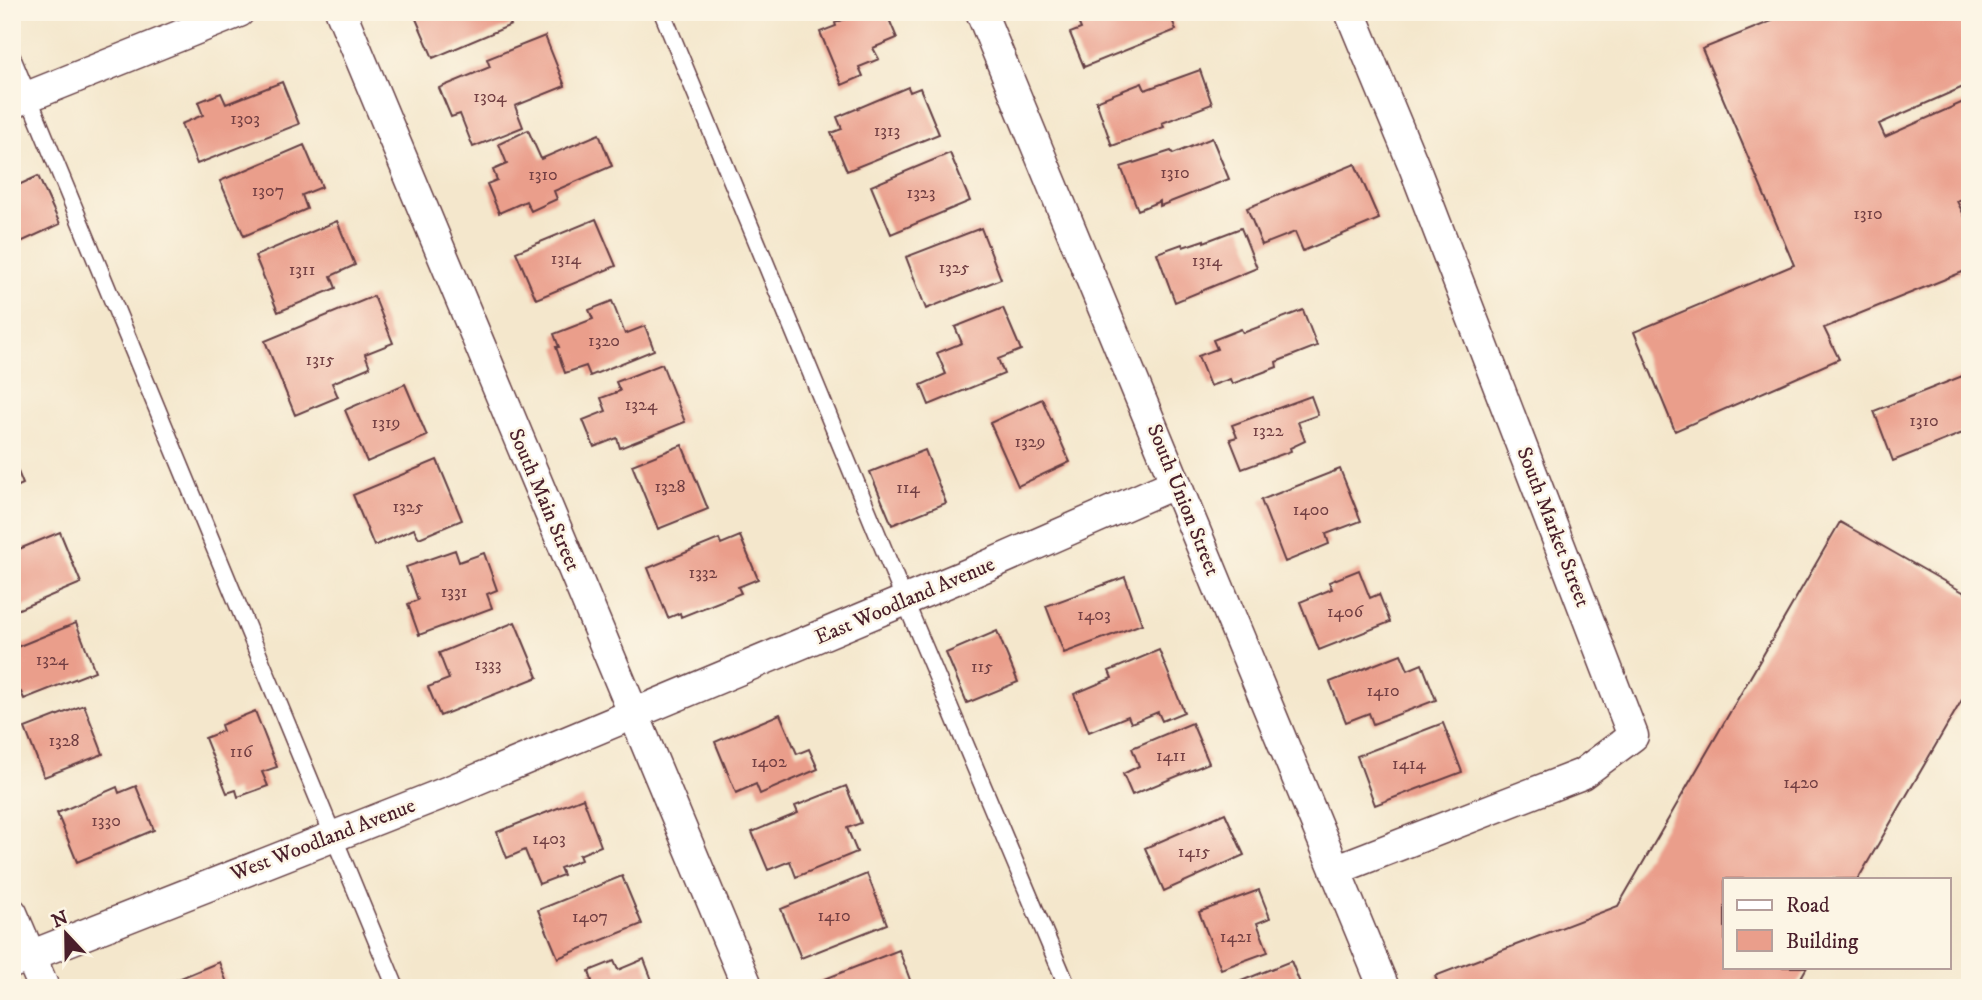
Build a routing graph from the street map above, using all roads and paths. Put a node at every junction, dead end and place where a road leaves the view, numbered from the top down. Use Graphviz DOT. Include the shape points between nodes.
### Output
graph roads {
  1 [pos="239,12"];
  2 [pos="341,12"];
  3 [pos="662,12"];
  4 [pos="981,12"];
  5 [pos="1350,12"];
  6 [pos="12,57"];
  7 [pos="20,100"];
  8 [pos="1176,483"];
  9 [pos="905,601"];
  10 [pos="633,715"];
  11 [pos="333,835"];
  12 [pos="1335,870"];
  13 [pos="12,913"];
  14 [pos="21,960"];
  15 [pos="44,988"];
  16 [pos="396,988"];
  17 [pos="748,988"];
  18 [pos="1068,988"];
  19 [pos="1384,988"];
  1 -- 7 [label="street"];
  2 -- 10 [label="street, South Main Street"];
  3 -- 9 [label="lane"];
  4 -- 8 [label="street, South Union Street"];
  5 -- 12 [label="street, South Market Street" via="1633,736 1582,774"];
  6 -- 7 [label="lane"];
  7 -- 11 [label="lane"];
  8 -- 9 [label="street, East Woodland Avenue"];
  8 -- 12 [label="street, South Union Street"];
  9 -- 10 [label="street, East Woodland Avenue"];
  9 -- 18 [label="lane"];
  10 -- 11 [label="street, West Woodland Avenue"];
  10 -- 17 [label="street, South Main Street"];
  11 -- 14 [label="street, West Woodland Avenue"];
  11 -- 16 [label="lane"];
  12 -- 19 [label="street, South Union Street"];
  13 -- 14 [label="street"];
  14 -- 15 [label="street"];
}
